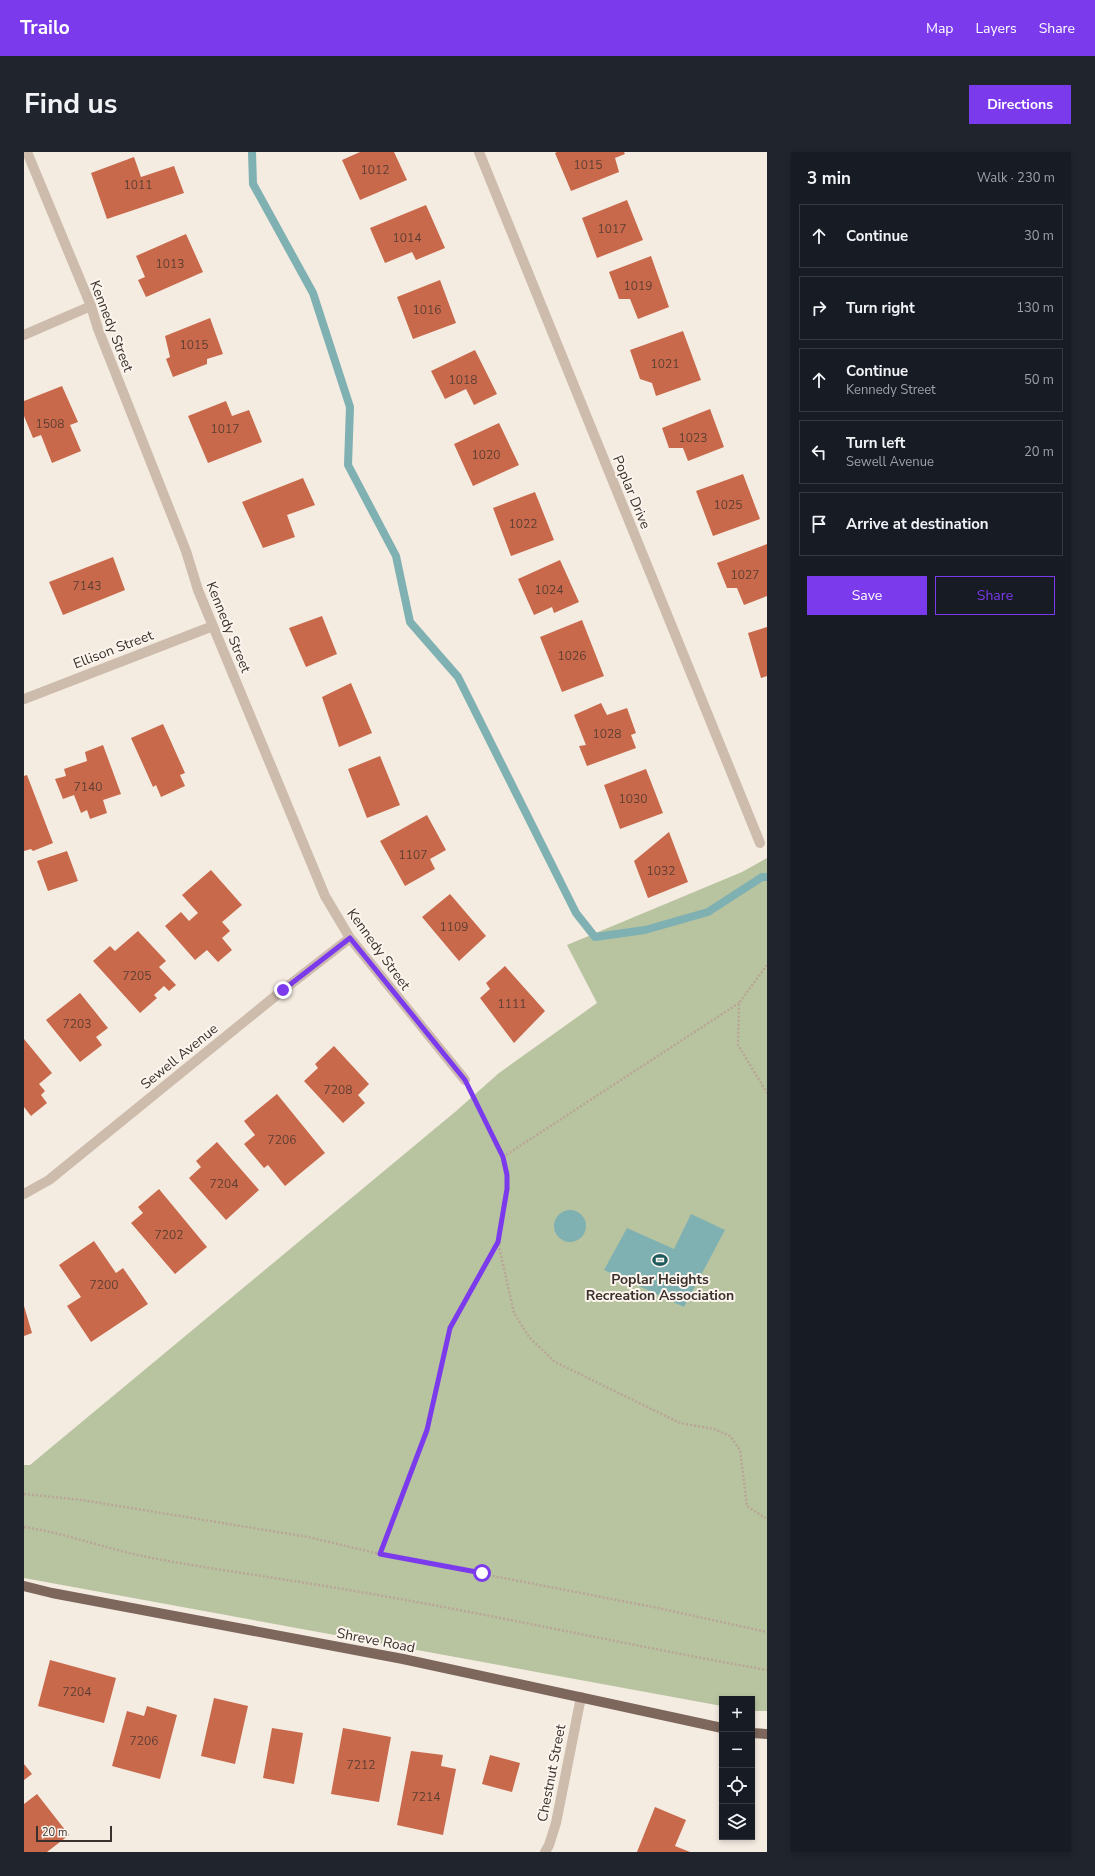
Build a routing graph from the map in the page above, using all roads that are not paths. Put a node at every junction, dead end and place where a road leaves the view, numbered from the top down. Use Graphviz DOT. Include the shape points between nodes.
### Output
graph roads {
  1 [pos="27,152"];
  2 [pos="479,152"];
  3 [pos="91,306"];
  4 [pos="24,335"];
  5 [pos="213,626"];
  6 [pos="24,699"];
  7 [pos="760,843"];
  8 [pos="350,938"];
  9 [pos="465,1080"];
  10 [pos="24,1194"];
  11 [pos="24,1586"];
  12 [pos="581,1697"];
  13 [pos="719,1727"];
  14 [pos="755,1733"];
  15 [pos="767,1734"];
  16 [pos="545,1852"];
  1 -- 3 [label="street, Kennedy Street"];
  2 -- 7 [label="street, Poplar Drive"];
  3 -- 4 [label="street"];
  3 -- 5 [label="street, Kennedy Street"];
  5 -- 6 [label="street, Ellison Street"];
  5 -- 8 [label="street, Kennedy Street" via="325,896"];
  8 -- 9 [label="street, Kennedy Street"];
  8 -- 10 [label="street, Sewell Avenue" via="49,1180"];
  11 -- 12 [label="main road, Shreve Road" via="403,1659"];
  12 -- 13 [label="main road, Shreve Road"];
  12 -- 16 [label="street, Chestnut Street" via="556,1823"];
  14 -- 15 [label="main road"];
}
